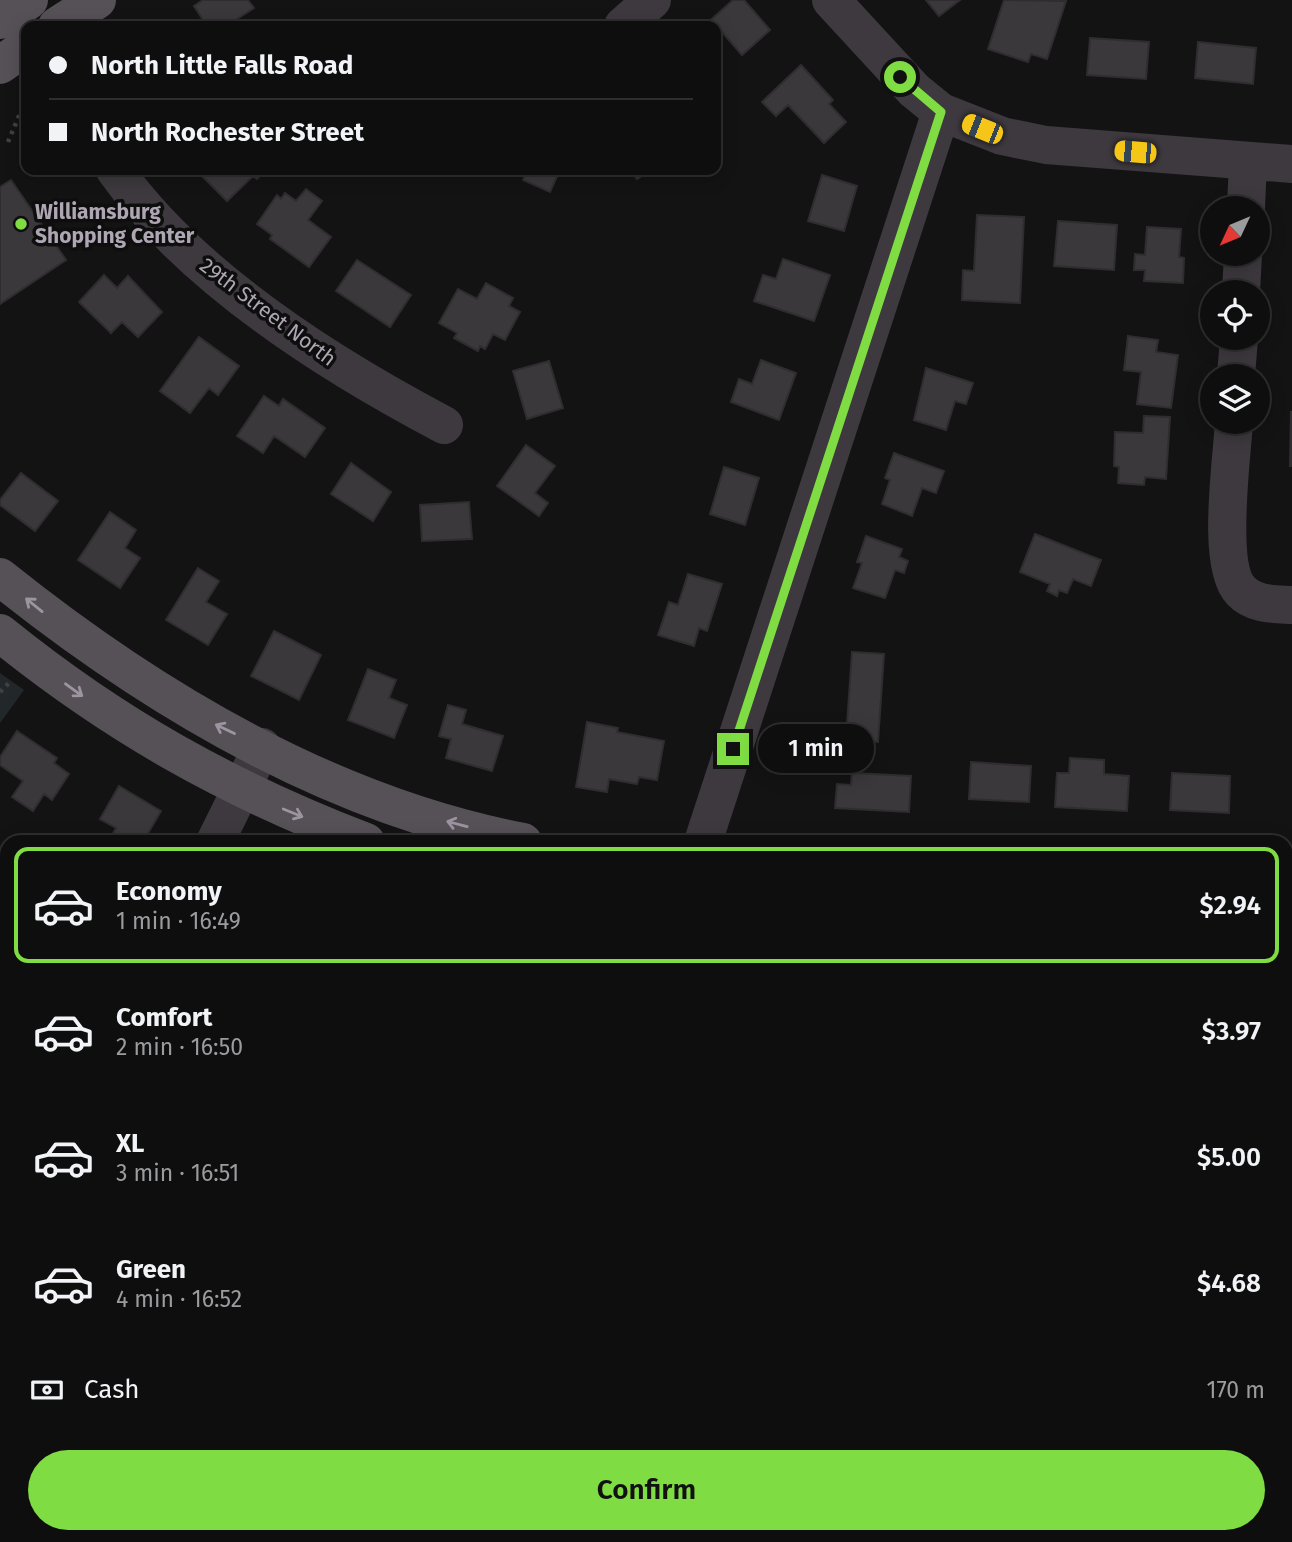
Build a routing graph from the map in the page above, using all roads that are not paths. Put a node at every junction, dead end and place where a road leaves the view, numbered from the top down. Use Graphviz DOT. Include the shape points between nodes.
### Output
graph roads {
  1 [pos="97,0"];
  2 [pos="652,0"];
  3 [pos="831,0"];
  4 [pos="65,21"];
  5 [pos="629,21"];
  6 [pos="21,50"];
  7 [pos="0,65"];
  8 [pos="941,112"];
  9 [pos="1248,161"];
  10 [pos="1292,164"];
  11 [pos="119,175"];
  12 [pos="1247,196"];
  13 [pos="444,425"];
  14 [pos="1233,434"];
  15 [pos="0,577"];
  16 [pos="1281,604"];
  17 [pos="0,633"];
  18 [pos="262,747"];
  19 [pos="241,789"];
  20 [pos="218,835"];
  21 [pos="348,835"];
  22 [pos="497,835"];
  23 [pos="705,835"];
  1 -- 4 [label="main road"];
  2 -- 5 [label="street"];
  3 -- 8 [label="street" via="900,77"];
  6 -- 7 [label="main road"];
  8 -- 9 [label="street" via="1002,136 1035,143"];
  8 -- 23 [label="street"];
  9 -- 10 [label="street"];
  9 -- 12 [label="street"];
  11 -- 13 [label="street, 29th Street North" via="171,234 275,323 355,378"];
  14 -- 16 [label="street" via="1228,554 1239,590 1250,599"];
  18 -- 15 [label="main road, one-way" via="197,715 114,663"];
  17 -- 19 [label="main road, one-way" via="79,694"];
  18 -- 19 [label="street"];
  22 -- 18 [label="main road, one-way" via="405,810"];
  19 -- 20 [label="street"];
  19 -- 21 [label="main road, one-way"];
}
